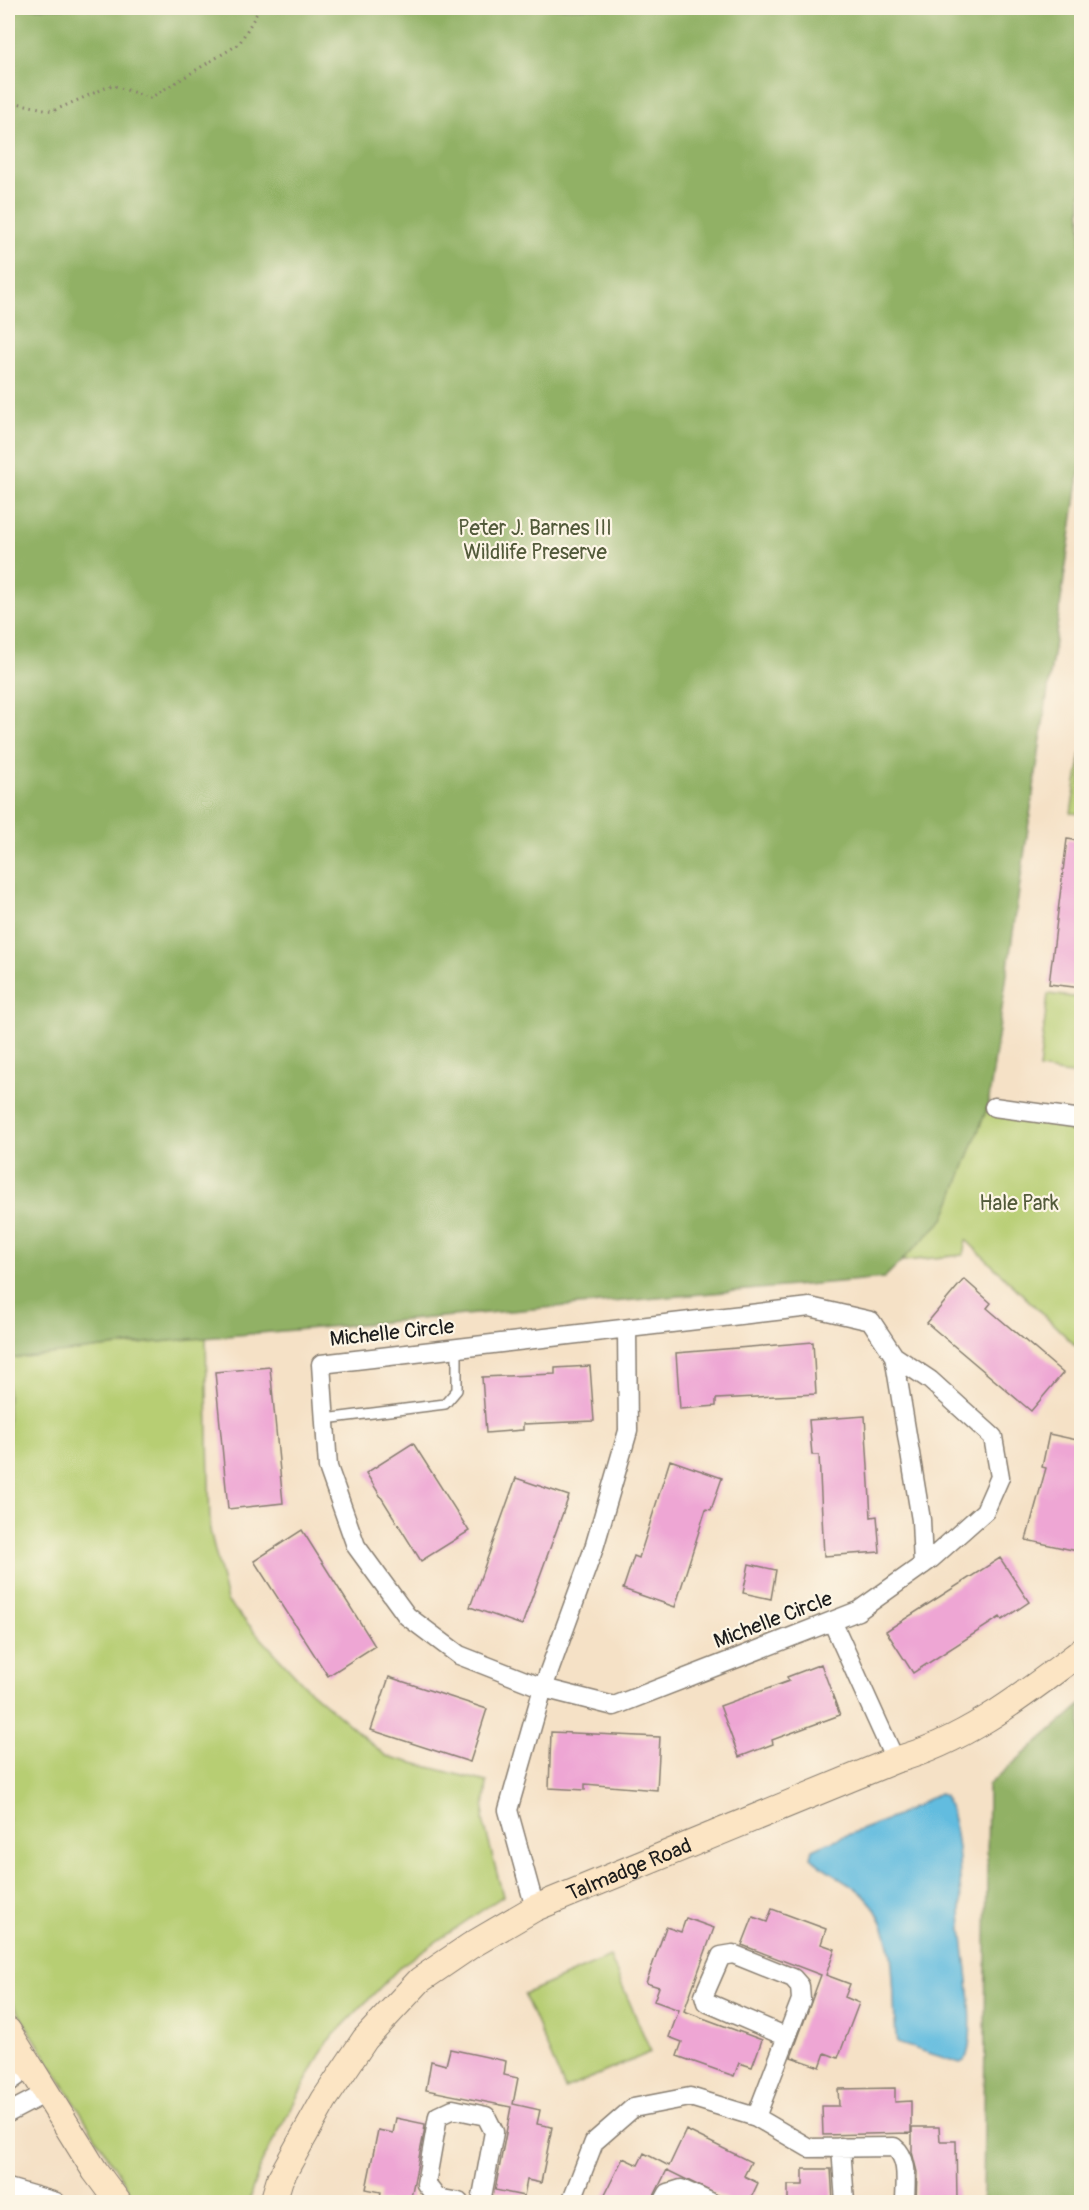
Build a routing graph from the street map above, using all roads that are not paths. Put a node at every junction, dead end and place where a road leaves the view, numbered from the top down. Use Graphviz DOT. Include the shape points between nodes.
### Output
graph roads {
  1 [pos="994,1107"];
  2 [pos="1082,1119"];
  3 [pos="627,1329"];
  4 [pos="457,1348"];
  5 [pos="894,1356"];
  6 [pos="324,1419"];
  7 [pos="923,1565"];
  8 [pos="832,1621"];
  9 [pos="1082,1651"];
  10 [pos="543,1688"];
  11 [pos="895,1760"];
  12 [pos="535,1908"];
  13 [pos="8,2031"];
  14 [pos="787,2037"];
  15 [pos="30,2067"];
  16 [pos="8,2083"];
  17 [pos="46,2093"];
  18 [pos="8,2113"];
  19 [pos="756,2117"];
  20 [pos="841,2147"];
  21 [pos="94,2171"];
  22 [pos="8,2188"];
  23 [pos="277,2191"];
  24 [pos="56,2202"];
  25 [pos="110,2202"];
  26 [pos="118,2202"];
  27 [pos="257,2202"];
  28 [pos="459,2202"];
  29 [pos="481,2202"];
  30 [pos="571,2202"];
  31 [pos="663,2202"];
  32 [pos="710,2202"];
  33 [pos="845,2202"];
  34 [pos="905,2202"];
  1 -- 2 [label="street"];
  3 -- 4 [label="street, Michelle Circle"];
  3 -- 5 [label="street, Michelle Circle" via="810,1307 871,1321"];
  3 -- 10 [label="street" via="628,1431 594,1548"];
  4 -- 6 [label="lane" via="457,1390 446,1404"];
  4 -- 6 [label="street, Michelle Circle" via="321,1364"];
  5 -- 7 [label="street, Michelle Circle" via="921,1520"];
  5 -- 7 [label="street, Michelle Circle" via="930,1380 993,1437 1000,1477 985,1511"];
  6 -- 10 [label="street, Michelle Circle" via="328,1467 357,1546 407,1616 459,1655"];
  7 -- 8 [label="street, Michelle Circle" via="858,1611"];
  8 -- 10 [label="street, Michelle Circle" via="614,1706"];
  8 -- 11 [label="street"];
  9 -- 11 [label="street, Talmadge Road" via="996,1712 926,1752"];
  10 -- 12 [label="street" via="507,1810"];
  11 -- 12 [label="street, Talmadge Road"];
  12 -- 23 [label="street, Talmadge Road" via="420,1980 364,2038 324,2100"];
  13 -- 15 [label="street"];
  14 -- 14 [label="street" via="801,2000 800,1986 793,1978 733,1954 721,1956 704,1995 706,2002"];
  14 -- 19 [label="street"];
  15 -- 16 [label="street"];
  15 -- 17 [label="street"];
  17 -- 18 [label="street"];
  17 -- 21 [label="street"];
  19 -- 20 [label="street" via="809,2148"];
  19 -- 30 [label="street" via="690,2097 633,2108 594,2142"];
  20 -- 33 [label="street"];
  20 -- 34 [label="street" via="886,2145 901,2152"];
  21 -- 25 [label="street"];
  21 -- 26 [label="street"];
  22 -- 24 [label="street"];
  23 -- 27 [label="street, Talmadge Road"];
  28 -- 29 [label="street" via="437,2198 426,2184 438,2116 453,2109 486,2116 494,2132"];
  31 -- 32 [label="street" via="668,2193 681,2189"];
}
